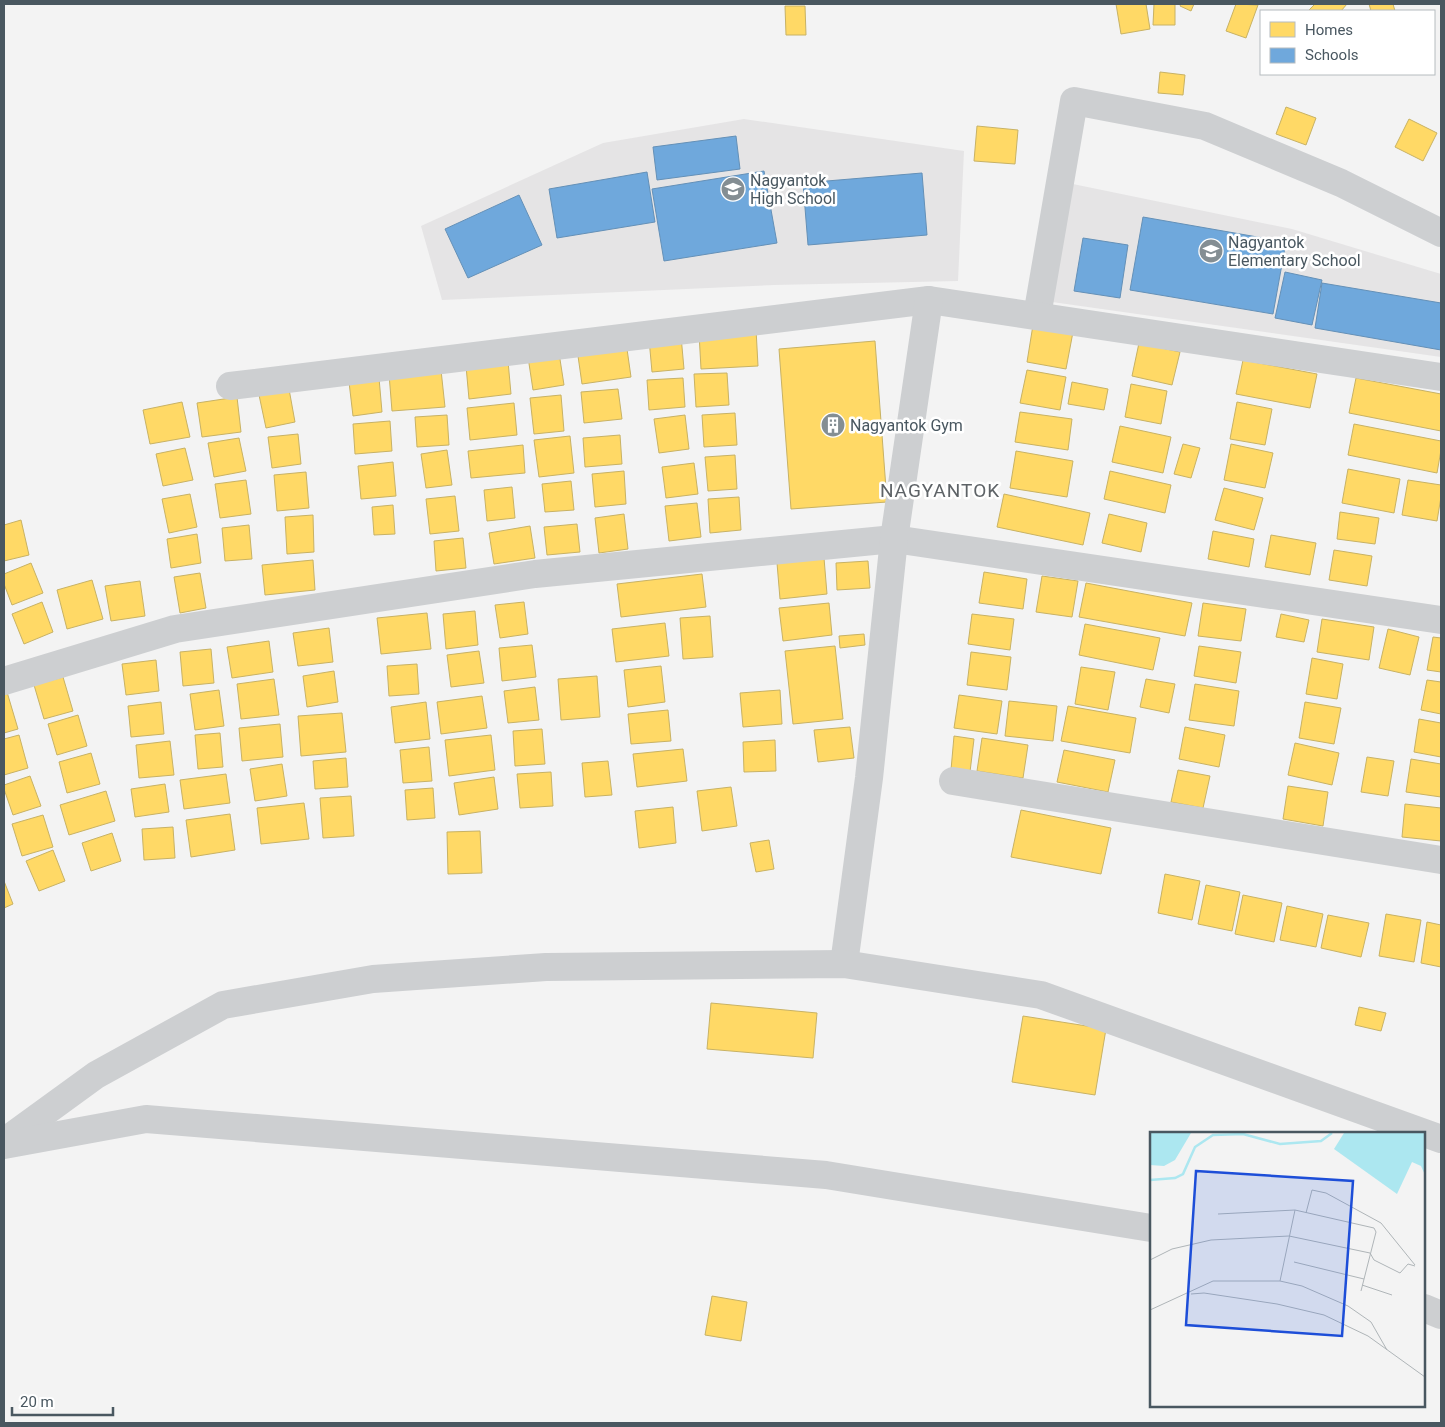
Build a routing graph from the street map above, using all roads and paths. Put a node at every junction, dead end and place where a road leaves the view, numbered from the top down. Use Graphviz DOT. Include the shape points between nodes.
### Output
graph roads {
  1 [pos="1441,232"];
  2 [pos="929,300"];
  3 [pos="1036,316"];
  4 [pos="1441,376"];
  5 [pos="230,386"];
  6 [pos="894,539"];
  7 [pos="1441,620"];
  8 [pos="4,681"];
  9 [pos="953,781"];
  10 [pos="1441,860"];
  11 [pos="844,964"];
  12 [pos="1422,1132"];
  13 [pos="1425,1133"];
  14 [pos="1441,1139"];
  15 [pos="4,1144"];
  16 [pos="1150,1228"];
  17 [pos="1425,1308"];
  18 [pos="1441,1315"];
  1 -- 3 [label="street" via="1341,184 1205,126 1074,102"];
  2 -- 3 [label="street"];
  2 -- 5 [label="street"];
  2 -- 6 [label="street"];
  3 -- 4 [label="street"];
  6 -- 7 [label="street"];
  6 -- 8 [label="street" via="535,574 175,629"];
  6 -- 11 [label="street" via="869,778"];
  9 -- 10 [label="street"];
  11 -- 12 [label="street" via="1041,995"];
  11 -- 15 [label="street" via="546,967 373,979 223,1005 96,1075"];
  13 -- 14 [label="street"];
  15 -- 16 [label="street" via="146,1119 826,1175"];
  17 -- 18 [label="street"];
}
